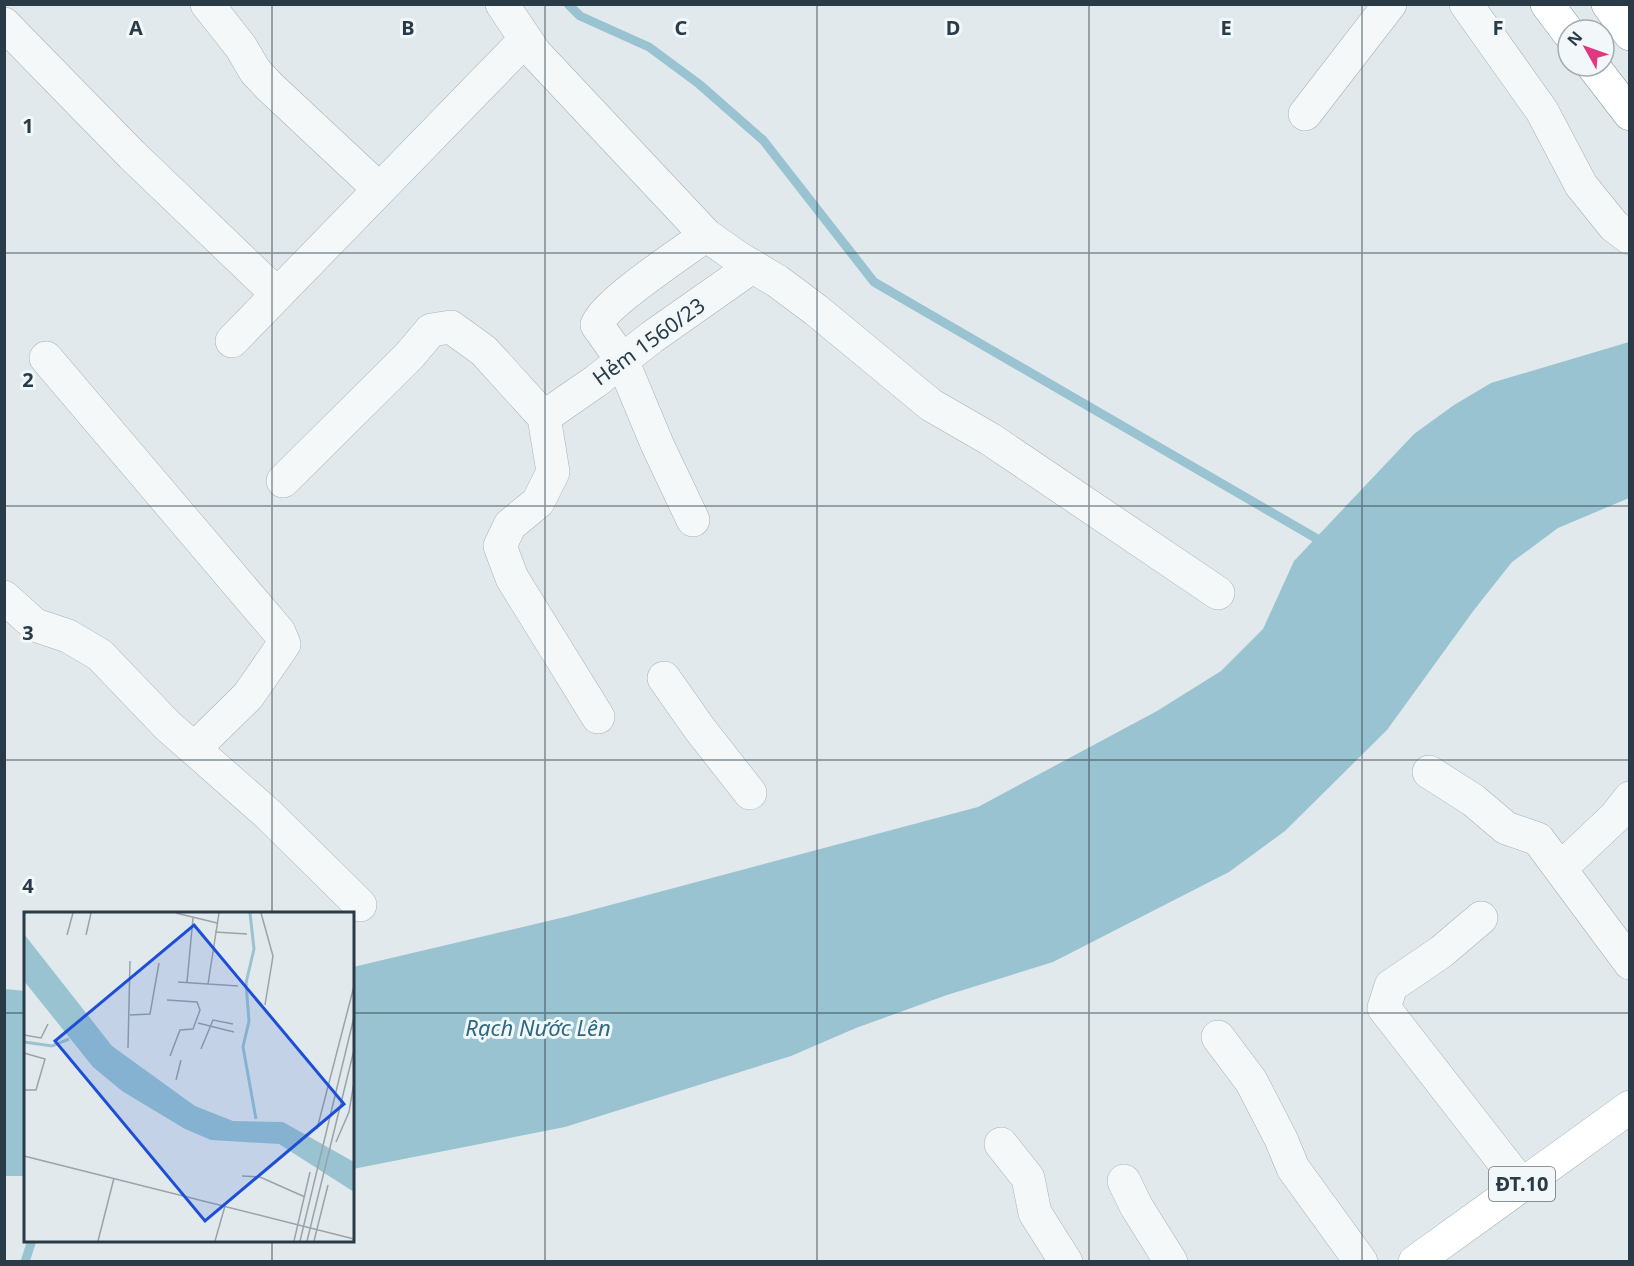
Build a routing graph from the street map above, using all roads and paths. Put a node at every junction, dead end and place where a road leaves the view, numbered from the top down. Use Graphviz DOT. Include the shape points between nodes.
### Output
graph roads {
  1 [pos="207,4"];
  2 [pos="502,4"];
  3 [pos="1390,4"];
  4 [pos="1466,4"];
  5 [pos="1547,4"];
  6 [pos="1608,4"];
  7 [pos="1558,18"];
  8 [pos="4,24"];
  9 [pos="1629,34"];
  10 [pos="525,40"];
  11 [pos="1602,78"];
  12 [pos="1305,114"];
  13 [pos="1629,114"];
  14 [pos="379,189"];
  15 [pos="706,235"];
  16 [pos="1629,238"];
  17 [pos="753,266"];
  18 [pos="277,294"];
  19 [pos="232,341"];
  20 [pos="46,358"];
  21 [pos="622,360"];
  22 [pos="544,417"];
  23 [pos="283,481"];
  24 [pos="693,520"];
  25 [pos="1218,593"];
  26 [pos="4,597"];
  27 [pos="664,678"];
  28 [pos="598,717"];
  29 [pos="194,749"];
  30 [pos="1429,772"];
  31 [pos="750,793"];
  32 [pos="1629,798"];
  33 [pos="1561,868"];
  34 [pos="360,905"];
  35 [pos="1481,918"];
  36 [pos="1629,963"];
  37 [pos="1218,1037"];
  38 [pos="1629,1107"];
  39 [pos="1001,1144"];
  40 [pos="1124,1181"];
  41 [pos="1521,1184"];
  42 [pos="1066,1262"];
  43 [pos="1171,1262"];
  44 [pos="1361,1262"];
  45 [pos="1415,1262"];
  1 -- 14 [label="street" via="255,71"];
  2 -- 10 [label="street"];
  3 -- 12 [label="street"];
  4 -- 16 [label="street" via="1542,111 1581,185 1614,226"];
  5 -- 7 [label="main road"];
  6 -- 9 [label="main road"];
  8 -- 18 [label="street" via="132,155"];
  10 -- 14 [label="street"];
  10 -- 15 [label="street"];
  11 -- 13 [label="main road"];
  14 -- 18 [label="street"];
  15 -- 17 [label="street"];
  15 -- 21 [label="street" via="616,302 598,320 598,330"];
  17 -- 21 [label="street, Hẻm 1560/23"];
  17 -- 25 [label="street" via="816,310 932,405 1000,446"];
  18 -- 19 [label="street"];
  20 -- 29 [label="street" via="279,632 284,644 248,696"];
  21 -- 22 [label="street, Hẻm 1560/23"];
  21 -- 24 [label="street"];
  22 -- 23 [label="street" via="484,351 452,327 431,330 410,356"];
  22 -- 28 [label="street" via="553,472 538,502 510,525 500,546 512,578"];
  26 -- 29 [label="street" via="34,625 68,636 100,655"];
  27 -- 31 [label="street"];
  29 -- 34 [label="street" via="269,814"];
  30 -- 33 [label="street" via="1473,800 1506,828 1538,839"];
  32 -- 33 [label="street" via="1616,817"];
  33 -- 36 [label="street"];
  35 -- 41 [label="street" via="1441,952 1391,986 1384,1008"];
  37 -- 44 [label="street" via="1251,1080 1293,1168"];
  38 -- 41 [label="main road, ĐT.10"];
  39 -- 42 [label="street" via="1028,1178 1035,1213"];
  40 -- 43 [label="street"];
  41 -- 45 [label="main road, ĐT.10"];
}
